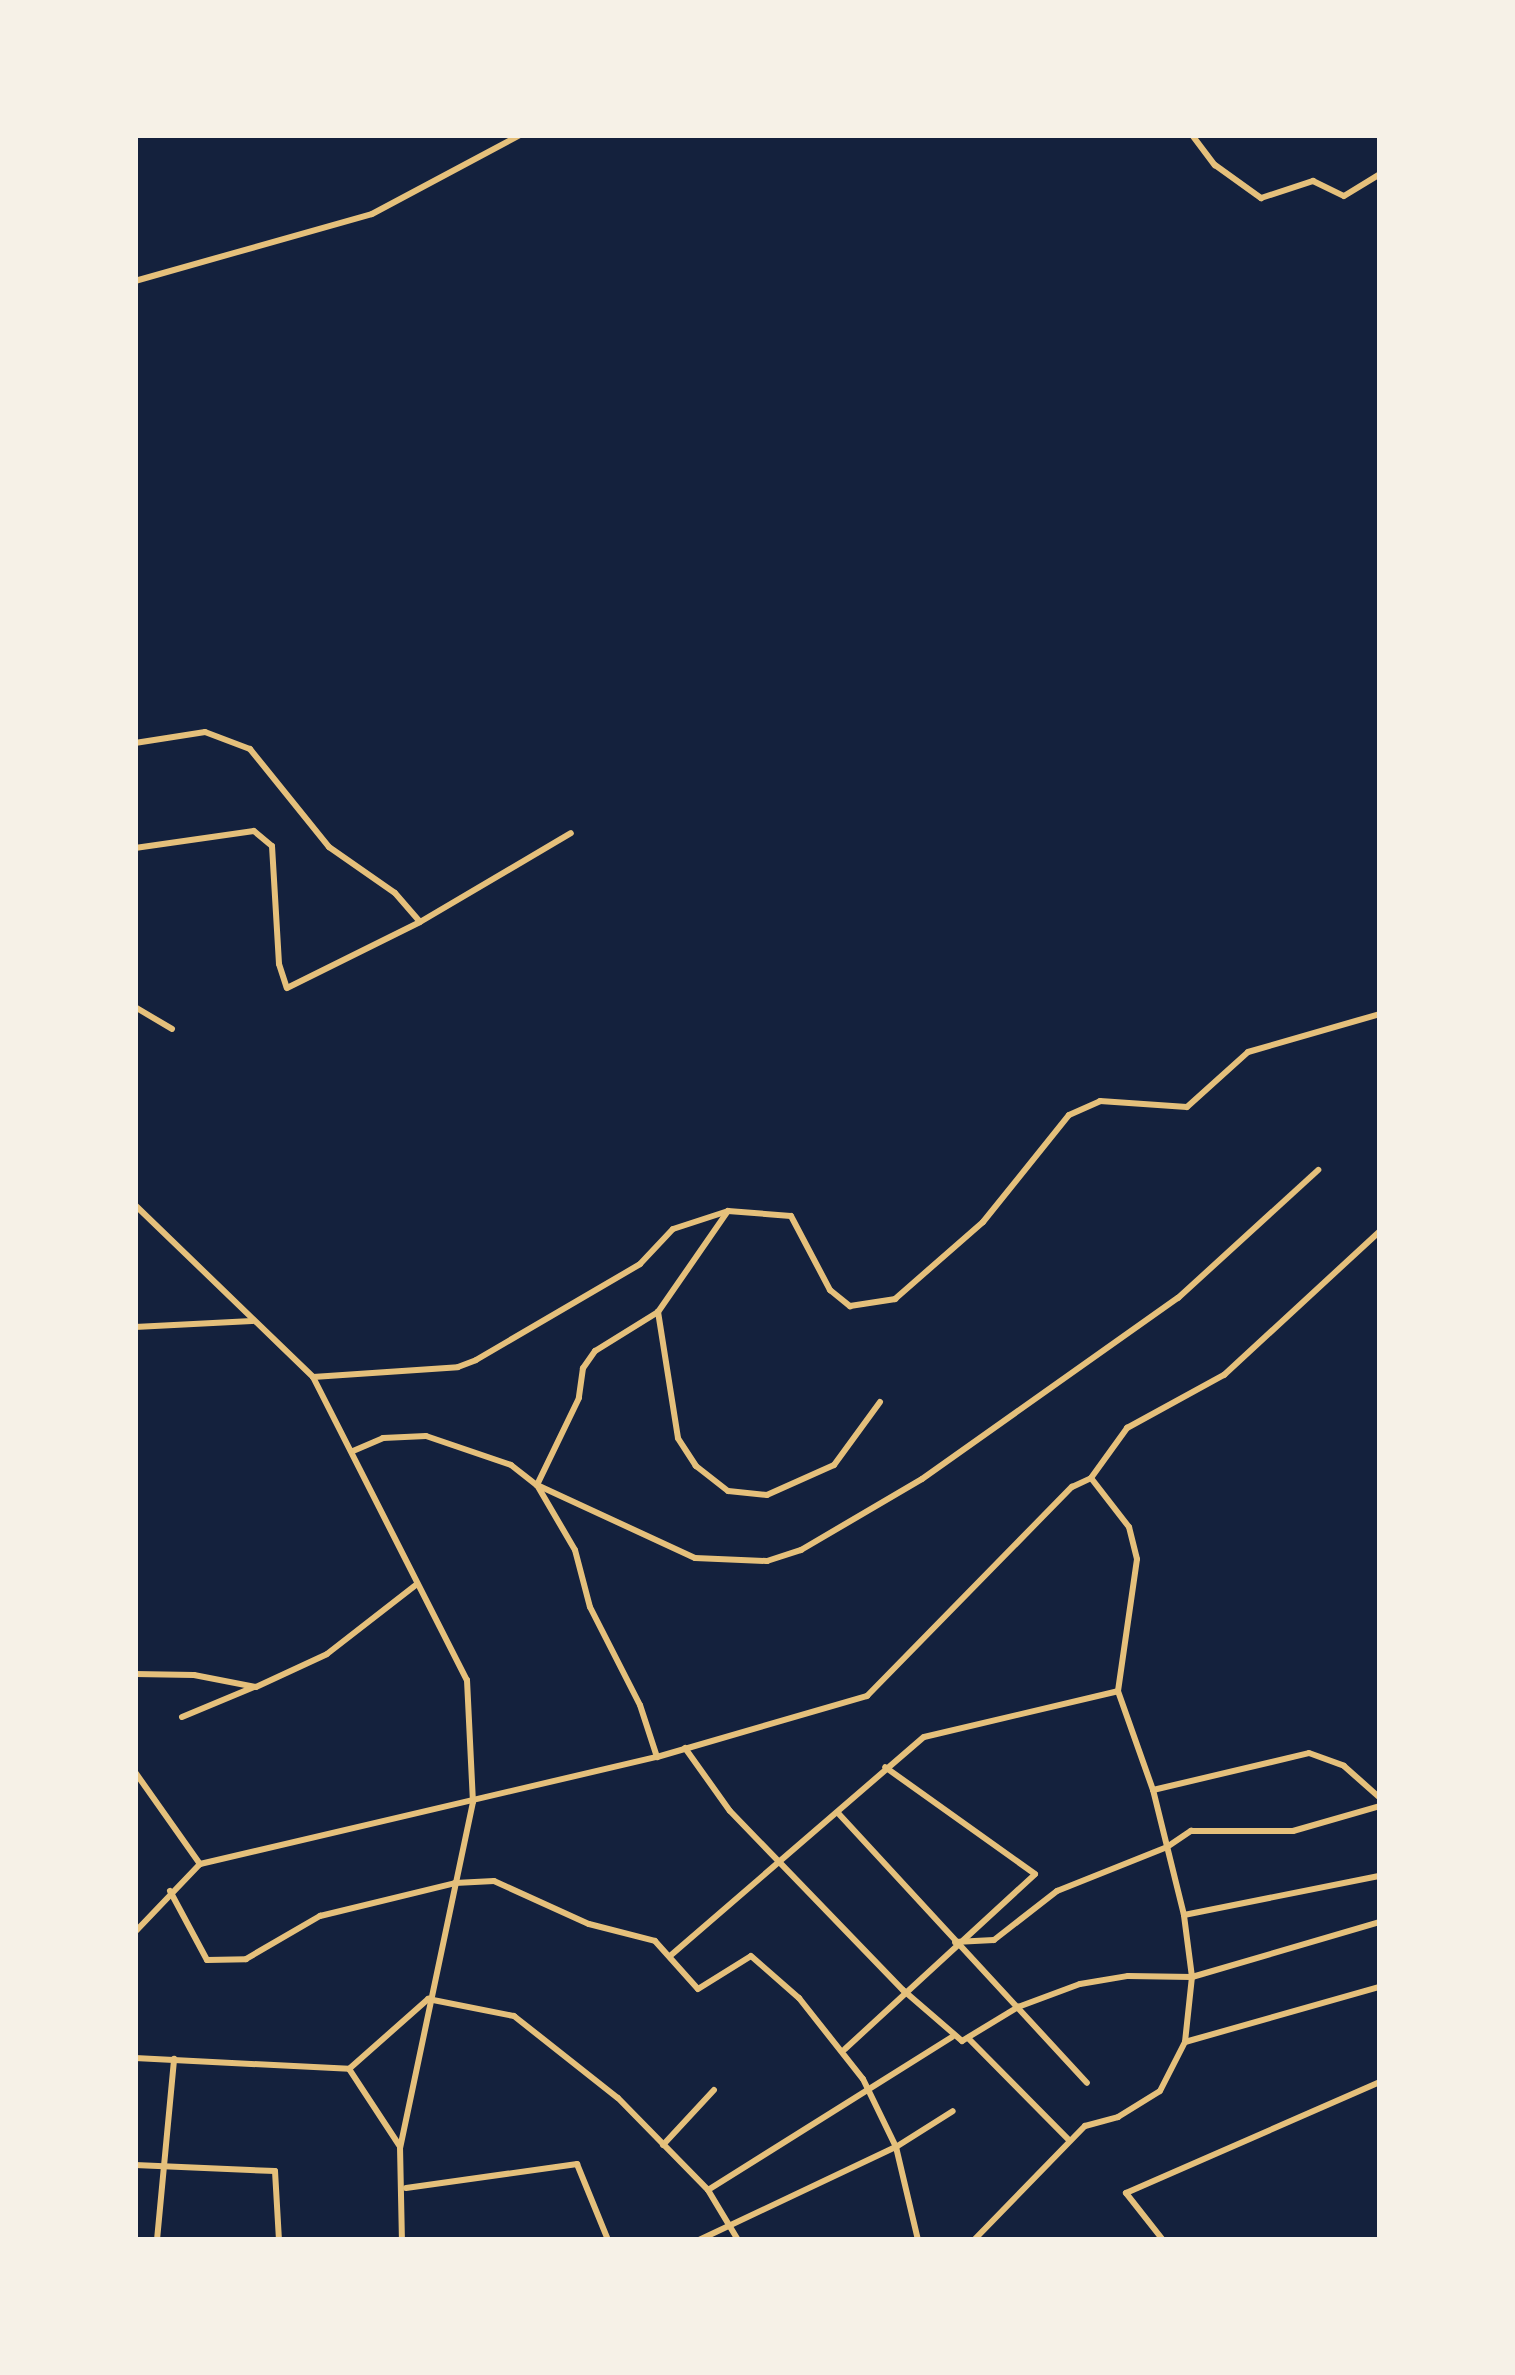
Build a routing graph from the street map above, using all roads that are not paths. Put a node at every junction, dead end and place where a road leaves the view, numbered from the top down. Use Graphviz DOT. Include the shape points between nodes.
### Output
graph roads {
  1 [pos="1192,135"];
  2 [pos="518,136"];
  3 [pos="1380,174"];
  4 [pos="135,281"];
  5 [pos="135,743"];
  6 [pos="572,834"];
  7 [pos="135,848"];
  8 [pos="420,922"];
  9 [pos="135,1007"];
  10 [pos="1380,1014"];
  11 [pos="172,1030"];
  12 [pos="1318,1170"];
  13 [pos="135,1205"];
  14 [pos="728,1211"];
  15 [pos="1380,1231"];
  16 [pos="658,1312"];
  17 [pos="252,1320"];
  18 [pos="135,1327"];
  19 [pos="312,1377"];
  20 [pos="880,1402"];
  21 [pos="353,1451"];
  22 [pos="1092,1478"];
  23 [pos="537,1485"];
  24 [pos="1380,1546"];
  25 [pos="416,1584"];
  26 [pos="1380,1595"];
  27 [pos="135,1674"];
  28 [pos="256,1687"];
  29 [pos="1118,1691"];
  30 [pos="182,1717"];
  31 [pos="685,1748"];
  32 [pos="657,1758"];
  33 [pos="885,1768"];
  34 [pos="135,1772"];
  35 [pos="1153,1790"];
  36 [pos="1380,1798"];
  37 [pos="473,1802"];
  38 [pos="1380,1806"];
  39 [pos="838,1813"];
  40 [pos="1168,1847"];
  41 [pos="778,1862"];
  42 [pos="200,1864"];
  43 [pos="1380,1876"];
  44 [pos="454,1884"];
  45 [pos="170,1891"];
  46 [pos="1184,1915"];
  47 [pos="1380,1922"];
  48 [pos="135,1932"];
  49 [pos="955,1942"];
  50 [pos="670,1956"];
  51 [pos="1192,1976"];
  52 [pos="1380,1987"];
  53 [pos="903,1990"];
  54 [pos="428,1998"];
  55 [pos="1018,2006"];
  56 [pos="952,2037"];
  57 [pos="968,2038"];
  58 [pos="1185,2042"];
  59 [pos="845,2050"];
  60 [pos="135,2058"];
  61 [pos="174,2059"];
  62 [pos="349,2069"];
  63 [pos="1380,2082"];
  64 [pos="1087,2083"];
  65 [pos="869,2089"];
  66 [pos="714,2090"];
  67 [pos="953,2112"];
  68 [pos="1070,2141"];
  69 [pos="663,2145"];
  70 [pos="400,2147"];
  71 [pos="896,2147"];
  72 [pos="135,2164"];
  73 [pos="164,2168"];
  74 [pos="406,2188"];
  75 [pos="708,2190"];
  76 [pos="729,2224"];
  77 [pos="157,2240"];
  78 [pos="279,2240"];
  79 [pos="402,2240"];
  80 [pos="608,2240"];
  81 [pos="700,2240"];
  82 [pos="738,2240"];
  83 [pos="918,2240"];
  84 [pos="974,2240"];
  85 [pos="1162,2240"];
  1 -- 3 [label="street" via="1215,165 1261,198 1313,181 1344,196"];
  2 -- 4 [label="street" via="372,214"];
  5 -- 8 [label="street" via="205,732 250,749 329,847 395,894"];
  6 -- 8 [label="street"];
  7 -- 8 [label="street" via="254,831 272,846 279,964 287,988"];
  9 -- 11 [label="street"];
  10 -- 14 [label="street" via="1248,1052 1187,1107 1100,1100 1069,1116 983,1222 895,1299 850,1306 830,1290 792,1216"];
  12 -- 23 [label="street" via="1178,1298 922,1479 801,1550 766,1561 695,1558"];
  13 -- 17 [label="street"];
  14 -- 16 [label="street"];
  14 -- 19 [label="street" via="673,1229 640,1264 476,1360 458,1367"];
  15 -- 22 [label="street" via="1224,1375 1127,1428"];
  16 -- 20 [label="street" via="678,1438 696,1466 728,1491 768,1495 834,1465"];
  16 -- 23 [label="street" via="595,1352 582,1368 579,1398"];
  17 -- 18 [label="street"];
  17 -- 19 [label="street"];
  19 -- 21 [label="street"];
  21 -- 23 [label="street" via="383,1438 426,1436 511,1465"];
  21 -- 25 [label="street"];
  22 -- 29 [label="street" via="1129,1528 1137,1560"];
  22 -- 31 [label="street" via="1072,1487 882,1687"];
  23 -- 32 [label="street" via="574,1550 590,1607 640,1705"];
  24 -- 26 [label="street"];
  25 -- 28 [label="street" via="328,1654"];
  25 -- 37 [label="street" via="467,1680"];
  27 -- 28 [label="street" via="194,1675"];
  28 -- 30 [label="street"];
  29 -- 33 [label="street" via="942,1732"];
  29 -- 35 [label="street"];
  31 -- 32 [label="street"];
  31 -- 41 [label="street"];
  32 -- 37 [label="street"];
  33 -- 39 [label="street"];
  33 -- 49 [label="street" via="1035,1874"];
  34 -- 42 [label="street"];
  35 -- 36 [label="street" via="1309,1754 1344,1766"];
  35 -- 40 [label="street"];
  37 -- 42 [label="street"];
  37 -- 44 [label="street"];
  38 -- 40 [label="street" via="1292,1831 1191,1831"];
  39 -- 41 [label="street"];
  39 -- 49 [label="street"];
  40 -- 46 [label="street"];
  40 -- 49 [label="street" via="1057,1891 994,1940"];
  41 -- 50 [label="street"];
  41 -- 53 [label="street"];
  42 -- 45 [label="street"];
  43 -- 46 [label="street"];
  44 -- 45 [label="street" via="320,1916 246,1959 207,1960"];
  44 -- 50 [label="street" via="494,1881 588,1924 655,1941"];
  44 -- 54 [label="street"];
  45 -- 48 [label="street"];
  46 -- 51 [label="street"];
  47 -- 51 [label="street"];
  49 -- 53 [label="street"];
  49 -- 55 [label="street"];
  50 -- 59 [label="street" via="698,1990 752,1956"];
  51 -- 55 [label="street" via="1080,1984"];
  51 -- 58 [label="street"];
  52 -- 58 [label="street"];
  53 -- 56 [label="street"];
  53 -- 59 [label="street"];
  54 -- 62 [label="street"];
  54 -- 69 [label="street" via="514,2016 618,2098"];
  54 -- 70 [label="street"];
  55 -- 57 [label="street"];
  55 -- 64 [label="street"];
  56 -- 57 [label="street"];
  56 -- 65 [label="street"];
  57 -- 68 [label="street"];
  58 -- 68 [label="street" via="1160,2091 1118,2117 1085,2126"];
  59 -- 65 [label="street"];
  60 -- 61 [label="street"];
  61 -- 62 [label="street"];
  61 -- 73 [label="street"];
  62 -- 70 [label="street"];
  63 -- 85 [label="street" via="1126,2193"];
  65 -- 71 [label="street"];
  65 -- 75 [label="street"];
  66 -- 69 [label="street"];
  67 -- 71 [label="street"];
  68 -- 84 [label="street"];
  69 -- 75 [label="street"];
  70 -- 74 [label="street"];
  71 -- 76 [label="street"];
  71 -- 83 [label="street"];
  72 -- 73 [label="street"];
  73 -- 77 [label="street"];
  73 -- 78 [label="street" via="274,2171"];
  74 -- 79 [label="street"];
  74 -- 80 [label="street" via="577,2164"];
  75 -- 76 [label="street"];
  76 -- 81 [label="street"];
  76 -- 82 [label="street"];
}
